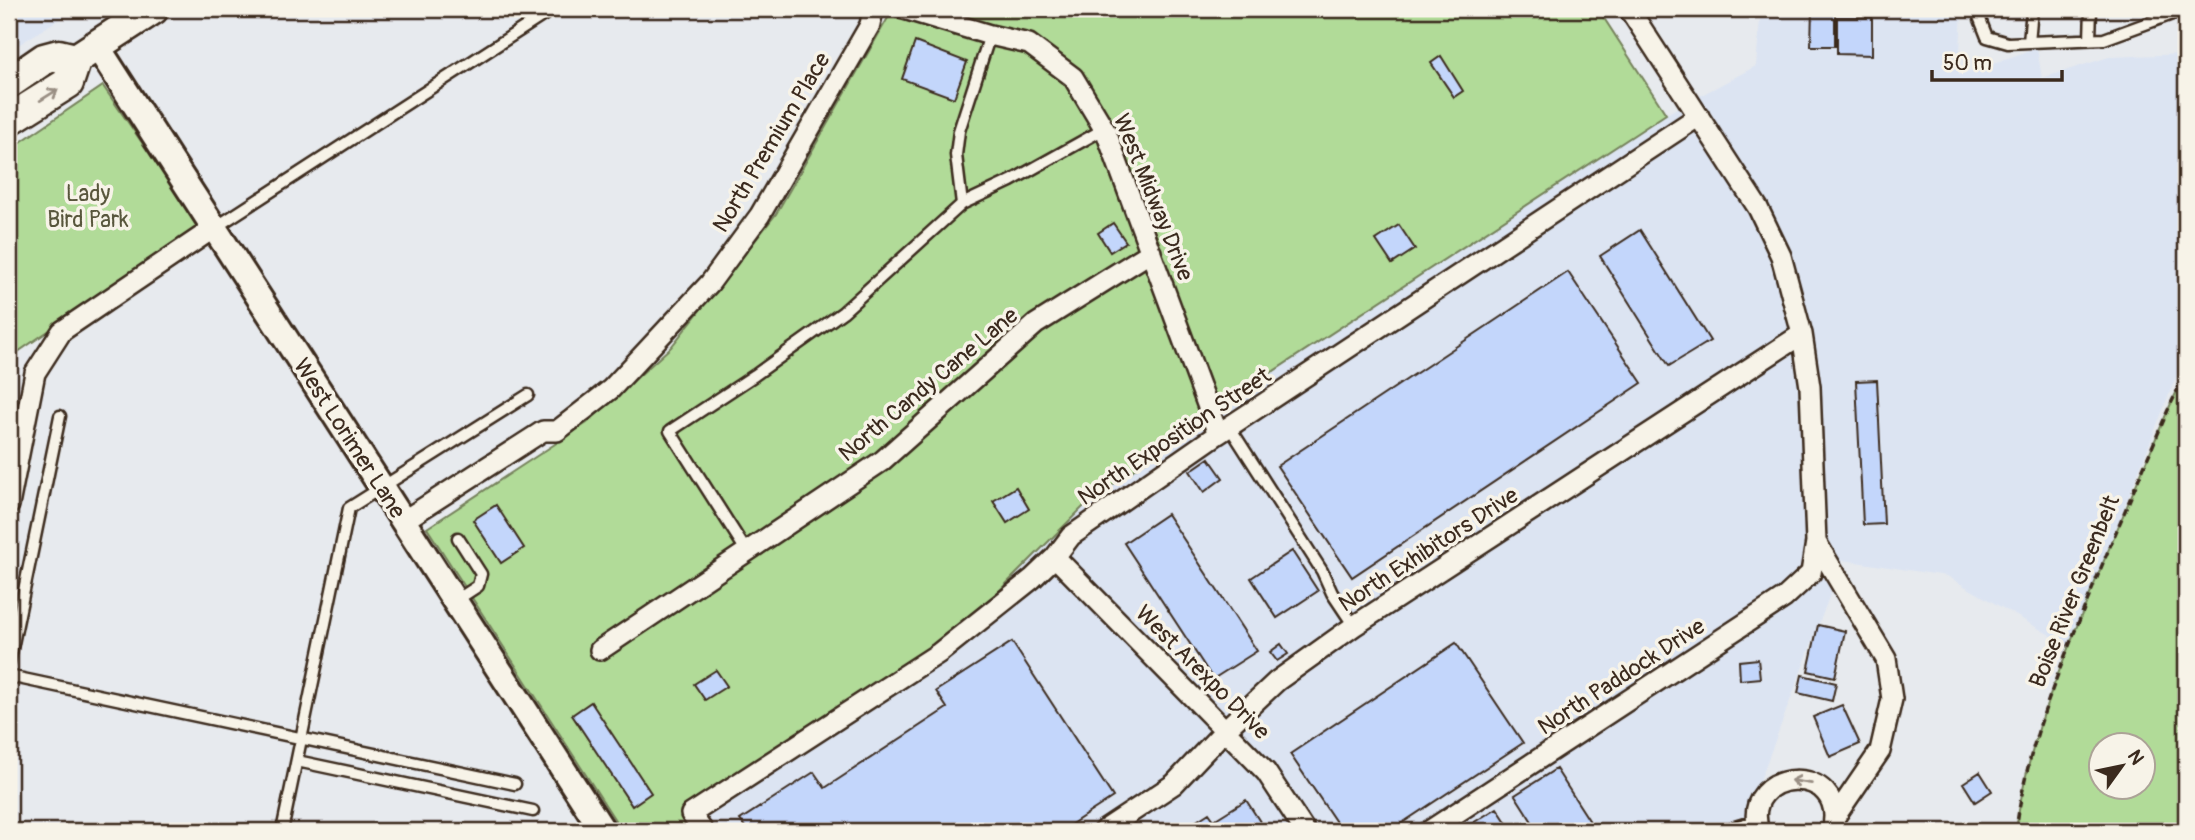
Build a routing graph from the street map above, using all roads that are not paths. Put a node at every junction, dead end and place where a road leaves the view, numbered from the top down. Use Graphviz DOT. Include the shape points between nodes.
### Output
graph roads {
  1 [pos="153,9"];
  2 [pos="553,9"];
  3 [pos="873,9"];
  4 [pos="904,9"];
  5 [pos="1629,9"];
  6 [pos="1976,9"];
  7 [pos="2032,9"];
  8 [pos="2091,9"];
  9 [pos="2151,9"];
  10 [pos="2186,9"];
  11 [pos="2151,22"];
  12 [pos="990,36"];
  13 [pos="2090,39"];
  14 [pos="2029,42"];
  15 [pos="87,52"];
  16 [pos="9,83"];
  17 [pos="1699,116"];
  18 [pos="9,120"];
  19 [pos="1104,130"];
  20 [pos="962,204"];
  21 [pos="214,228"];
  22 [pos="1150,252"];
  23 [pos="1802,334"];
  24 [pos="528,395"];
  25 [pos="60,416"];
  26 [pos="1223,430"];
  27 [pos="382,487"];
  28 [pos="9,505"];
  29 [pos="403,521"];
  30 [pos="458,538"];
  31 [pos="1816,542"];
  32 [pos="747,552"];
  33 [pos="1055,557"];
  34 [pos="455,601"];
  35 [pos="1354,626"];
  36 [pos="600,650"];
  37 [pos="9,663"];
  38 [pos="9,676"];
  39 [pos="1226,729"];
  40 [pos="302,738"];
  41 [pos="297,761"];
  42 [pos="515,784"];
  43 [pos="533,811"];
  44 [pos="1833,824"];
  45 [pos="1758,828"];
  46 [pos="282,831"];
  47 [pos="603,831"];
  48 [pos="702,831"];
  49 [pos="1103,831"];
  50 [pos="1305,831"];
  51 [pos="1429,831"];
  52 [pos="1737,831"];
  1 -- 15 [label="main road"];
  2 -- 21 [label="lane"];
  3 -- 29 [label="street, North Premium Place" via="870,25 760,215 701,293 611,388 557,430 543,431"];
  4 -- 12 [label="street, West Midway Drive"];
  5 -- 17 [label="street"];
  6 -- 14 [label="lane" via="1987,37"];
  7 -- 14 [label="lane"];
  8 -- 13 [label="lane"];
  9 -- 11 [label="lane"];
  10 -- 11 [label="lane"];
  11 -- 13 [label="lane"];
  12 -- 19 [label="street, West Midway Drive" via="1029,44 1073,77"];
  12 -- 20 [label="lane" via="958,131"];
  13 -- 14 [label="lane"];
  15 -- 16 [label="main road" via="44,60"];
  18 -- 15 [label="main road, one-way" via="68,83"];
  15 -- 21 [label="street, West Lorimer Lane"];
  17 -- 23 [label="street" via="1758,208 1782,256"];
  17 -- 26 [label="street, North Exposition Street"];
  19 -- 20 [label="lane"];
  19 -- 22 [label="street, West Midway Drive"];
  20 -- 32 [label="lane" via="843,312 670,431"];
  21 -- 27 [label="street, West Lorimer Lane"];
  21 -- 28 [label="street" via="62,331 35,373"];
  22 -- 26 [label="street, West Midway Drive"];
  22 -- 32 [label="street, North Candy Cane Lane" via="1036,324 882,461"];
  23 -- 31 [label="street" via="1810,387"];
  23 -- 35 [label="street, North Exhibitors Drive"];
  24 -- 27 [label="lane"];
  25 -- 37 [label="lane"];
  26 -- 33 [label="street, North Exposition Street" via="1071,536"];
  26 -- 35 [label="lane" via="1322,571"];
  27 -- 29 [label="street, West Lorimer Lane"];
  27 -- 40 [label="lane" via="349,508"];
  29 -- 34 [label="street, West Lorimer Lane"];
  30 -- 34 [label="lane" via="481,574 478,586"];
  31 -- 44 [label="street" via="1886,659 1892,699 1880,751"];
  31 -- 51 [label="street, North Paddock Drive" via="1811,573 1784,598"];
  32 -- 36 [label="street, North Candy Cane Lane"];
  33 -- 39 [label="street, West Arexpo Drive"];
  33 -- 48 [label="street, North Exposition Street" via="939,653 691,814"];
  34 -- 47 [label="street, West Lorimer Lane"];
  35 -- 39 [label="street, North Exhibitors Drive" via="1277,681"];
  38 -- 40 [label="lane"];
  39 -- 49 [label="street, North Exhibitors Drive" via="1174,784"];
  39 -- 50 [label="street, West Arexpo Drive" via="1266,772"];
  40 -- 41 [label="lane"];
  40 -- 42 [label="lane"];
  41 -- 43 [label="lane"];
  41 -- 46 [label="lane"];
  44 -- 45 [label="street, one-way" via="1826,793 1804,780 1791,779 1779,783 1761,800"];
  45 -- 52 [label="street"];
}
